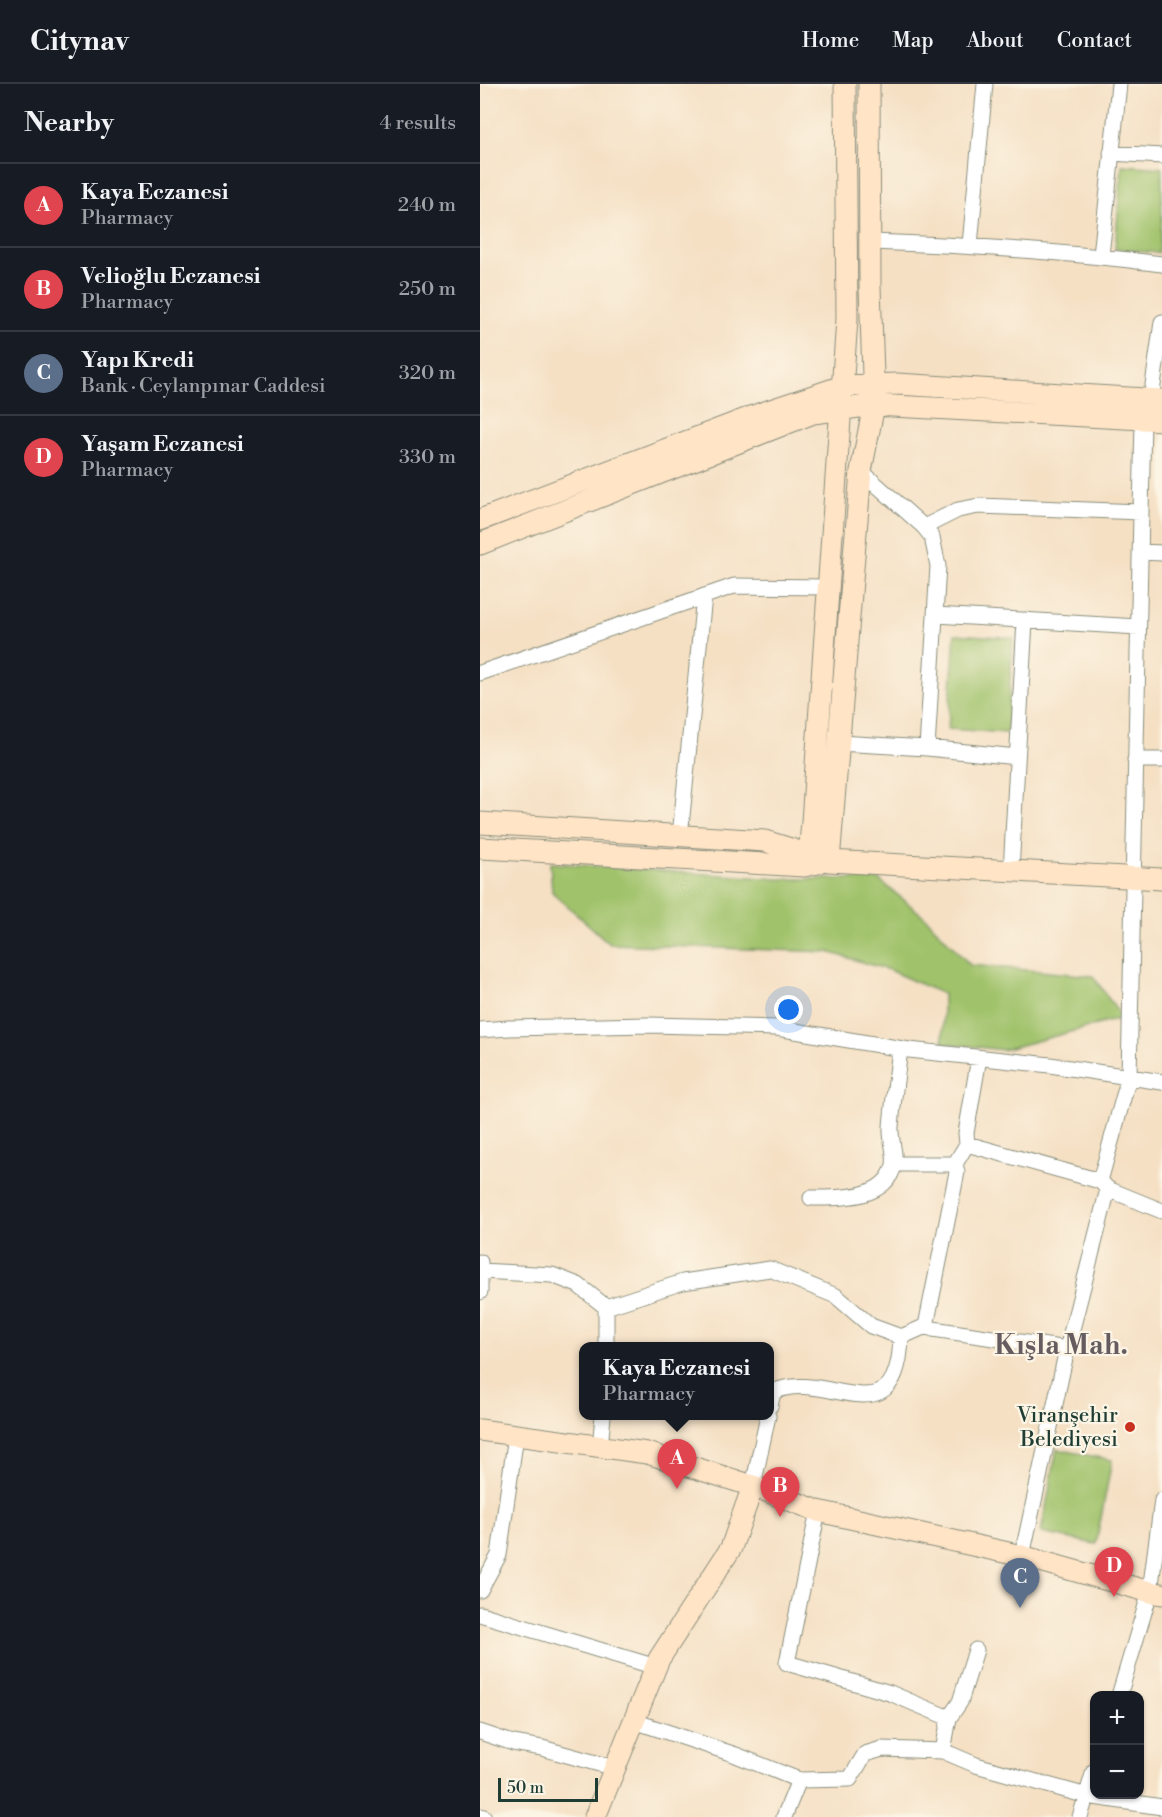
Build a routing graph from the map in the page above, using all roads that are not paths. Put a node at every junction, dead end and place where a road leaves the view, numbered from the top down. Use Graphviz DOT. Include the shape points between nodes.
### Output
graph roads {
  1 [pos="845,84"];
  2 [pos="869,84"];
  3 [pos="985,84"];
  4 [pos="1119,84"];
  5 [pos="1111,153"];
  6 [pos="1162,156"];
  7 [pos="870,242"];
  8 [pos="970,245"];
  9 [pos="1101,256"];
  10 [pos="1162,264"];
  11 [pos="1162,322"];
  12 [pos="843,386"];
  13 [pos="874,395"];
  14 [pos="1157,399"];
  15 [pos="841,409"];
  16 [pos="1152,419"];
  17 [pos="861,471"];
  18 [pos="1141,512"];
  19 [pos="480,520"];
  20 [pos="924,527"];
  21 [pos="480,543"];
  22 [pos="1140,552"];
  23 [pos="1162,553"];
  24 [pos="829,587"];
  25 [pos="704,596"];
  26 [pos="936,615"];
  27 [pos="1024,620"];
  28 [pos="1138,627"];
  29 [pos="480,673"];
  30 [pos="838,743"];
  31 [pos="927,748"];
  32 [pos="1017,757"];
  33 [pos="1135,760"];
  34 [pos="1162,760"];
  35 [pos="480,823"];
  36 [pos="680,836"];
  37 [pos="480,848"];
  38 [pos="806,860"];
  39 [pos="829,861"];
  40 [pos="1011,871"];
  41 [pos="1132,876"];
  42 [pos="1162,879"];
  43 [pos="480,1030"];
  44 [pos="900,1049"];
  45 [pos="979,1058"];
  46 [pos="1129,1077"];
  47 [pos="1162,1082"];
  48 [pos="967,1144"];
  49 [pos="894,1164"];
  50 [pos="955,1164"];
  51 [pos="1104,1185"];
  52 [pos="811,1198"];
  53 [pos="1162,1211"];
  54 [pos="481,1267"];
  55 [pos="480,1292"];
  56 [pos="606,1307"];
  57 [pos="926,1326"];
  58 [pos="901,1337"];
  59 [pos="606,1342"];
  60 [pos="1067,1349"];
  61 [pos="774,1392"];
  62 [pos="603,1420"];
  63 [pos="767,1420"];
  64 [pos="480,1430"];
  65 [pos="516,1435"];
  66 [pos="600,1447"];
  67 [pos="753,1486"];
  68 [pos="1162,1500"];
  69 [pos="818,1511"];
  70 [pos="1022,1556"];
  71 [pos="480,1590"];
  72 [pos="1156,1593"];
  73 [pos="480,1614"];
  74 [pos="976,1650"];
  75 [pos="656,1667"];
  76 [pos="1120,1691"];
  77 [pos="949,1718"];
  78 [pos="634,1721"];
  79 [pos="480,1732"];
  80 [pos="944,1751"];
  81 [pos="614,1768"];
  82 [pos="799,1780"];
  83 [pos="1090,1787"];
  84 [pos="1087,1796"];
  85 [pos="1162,1808"];
  86 [pos="595,1817"];
  87 [pos="784,1817"];
  88 [pos="1080,1817"];
  1 -- 12 [label="street" via="847,320"];
  2 -- 7 [label="street"];
  3 -- 8 [label="street"];
  4 -- 5 [label="street"];
  5 -- 6 [label="street"];
  5 -- 9 [label="street"];
  7 -- 8 [label="street"];
  7 -- 13 [label="street"];
  8 -- 9 [label="street"];
  9 -- 10 [label="street"];
  11 -- 14 [label="street"];
  12 -- 13 [label="street"];
  12 -- 15 [label="street"];
  12 -- 19 [label="street"];
  13 -- 14 [label="street" via="897,384"];
  13 -- 15 [label="street"];
  13 -- 16 [label="street"];
  13 -- 17 [label="street"];
  15 -- 21 [label="street" via="813,413"];
  15 -- 24 [label="street"];
  16 -- 18 [label="street"];
  17 -- 20 [label="street"];
  17 -- 30 [label="street"];
  18 -- 20 [label="street" via="979,506 958,510"];
  18 -- 22 [label="street"];
  20 -- 26 [label="street" via="932,537 938,566"];
  22 -- 23 [label="street"];
  22 -- 28 [label="street"];
  24 -- 25 [label="street" via="734,586"];
  24 -- 38 [label="street"];
  25 -- 29 [label="street"];
  25 -- 36 [label="street"];
  26 -- 27 [label="street"];
  26 -- 31 [label="street"];
  27 -- 28 [label="street"];
  27 -- 32 [label="street"];
  28 -- 33 [label="street"];
  30 -- 31 [label="street"];
  30 -- 39 [label="street"];
  31 -- 32 [label="street"];
  32 -- 40 [label="street"];
  33 -- 34 [label="street"];
  33 -- 41 [label="street"];
  35 -- 36 [label="street"];
  36 -- 38 [label="street" via="765,841"];
  37 -- 38 [label="street"];
  38 -- 39 [label="street"];
  39 -- 40 [label="street"];
  40 -- 41 [label="street"];
  41 -- 42 [label="street"];
  41 -- 46 [label="street"];
  43 -- 44 [label="street" via="648,1025 777,1028"];
  44 -- 45 [label="street"];
  44 -- 49 [label="street" via="891,1130"];
  45 -- 46 [label="street"];
  45 -- 48 [label="street"];
  46 -- 47 [label="street"];
  46 -- 51 [label="street"];
  48 -- 50 [label="street"];
  48 -- 51 [label="street"];
  49 -- 50 [label="street"];
  49 -- 52 [label="street" via="878,1189 844,1197"];
  50 -- 57 [label="street" via="957,1173"];
  51 -- 53 [label="street"];
  51 -- 60 [label="street"];
  54 -- 55 [label="street"];
  54 -- 56 [label="street" via="552,1275 578,1286"];
  56 -- 58 [label="street" via="683,1282 770,1269 836,1296 871,1326"];
  56 -- 59 [label="street"];
  57 -- 58 [label="street"];
  57 -- 60 [label="street"];
  58 -- 61 [label="street" via="900,1360 884,1390 874,1395 807,1385"];
  60 -- 70 [label="street"];
  62 -- 66 [label="street"];
  63 -- 67 [label="street"];
  64 -- 65 [label="street"];
  65 -- 66 [label="street"];
  65 -- 71 [label="street" via="499,1555"];
  66 -- 67 [label="street" via="647,1453"];
  67 -- 69 [label="street"];
  67 -- 75 [label="street" via="731,1548"];
  68 -- 72 [label="street"];
  69 -- 70 [label="street"];
  69 -- 77 [label="street" via="787,1663 890,1693"];
  70 -- 72 [label="street"];
  72 -- 76 [label="street"];
  73 -- 75 [label="street"];
  74 -- 77 [label="street" via="960,1702"];
  75 -- 78 [label="street"];
  77 -- 80 [label="street"];
  78 -- 81 [label="street"];
  78 -- 82 [label="street"];
  79 -- 81 [label="street"];
  80 -- 82 [label="street" via="882,1749 865,1754 850,1779"];
  80 -- 84 [label="street" via="976,1766"];
  81 -- 86 [label="street"];
  82 -- 87 [label="street"];
  83 -- 84 [label="street"];
  84 -- 85 [label="street"];
  84 -- 88 [label="street"];
}
